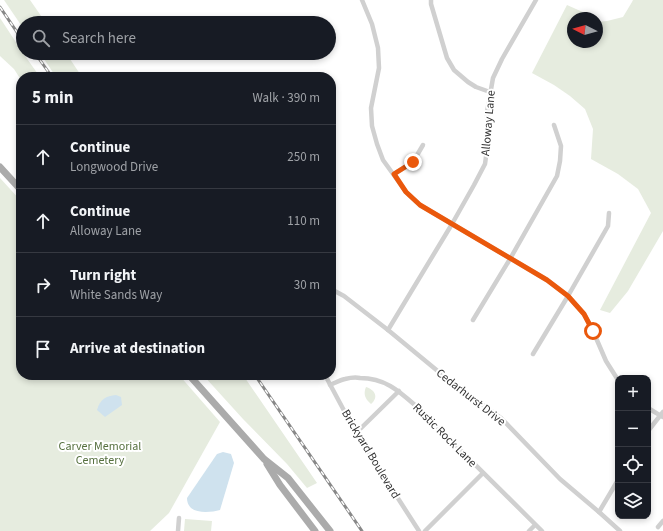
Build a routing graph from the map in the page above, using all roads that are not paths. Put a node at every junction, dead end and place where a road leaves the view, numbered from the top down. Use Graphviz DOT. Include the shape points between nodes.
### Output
graph roads {
  1 [pos="362,0"];
  2 [pos="431,0"];
  3 [pos="536,0"];
  4 [pos="490,92"];
  5 [pos="554,125"];
  6 [pos="423,145"];
  7 [pos="0,167"];
  8 [pos="394,174"];
  9 [pos="16,185"];
  10 [pos="609,213"];
  11 [pos="452,224"];
  12 [pos="510,259"];
  13 [pos="336,292"];
  14 [pos="568,296"];
  15 [pos="473,320"];
  16 [pos="388,330"];
  17 [pos="533,354"];
  18 [pos="615,375"];
  19 [pos="193,380"];
  20 [pos="328,380"];
  21 [pos="330,385"];
  22 [pos="399,391"];
  23 [pos="651,410"];
  24 [pos="662,415"];
  25 [pos="651,428"];
  26 [pos="356,433"];
  27 [pos="264,459"];
  28 [pos="483,474"];
  29 [pos="616,483"];
  30 [pos="599,512"];
  31 [pos="179,518"];
  32 [pos="663,520"];
  33 [pos="535,525"];
  34 [pos="658,527"];
  35 [pos="178,531"];
  36 [pos="315,531"];
  37 [pos="330,531"];
  38 [pos="419,531"];
  39 [pos="425,531"];
  40 [pos="529,531"];
  41 [pos="542,531"];
  42 [pos="620,531"];
  1 -- 8 [label="street" via="378,48 379,68 371,108 372,126 383,160"];
  2 -- 4 [label="street" via="447,58 454,70 476,87"];
  3 -- 4 [label="street, Alloway Lane" via="502,59"];
  4 -- 11 [label="street, Alloway Lane" via="485,164"];
  5 -- 12 [label="street" via="561,146 557,176"];
  6 -- 8 [label="street" via="413,162"];
  7 -- 9 [label="main road"];
  8 -- 11 [label="street" via="406,192 420,205"];
  10 -- 14 [label="street" via="608,226"];
  11 -- 12 [label="street"];
  11 -- 16 [label="street, Alloway Lane"];
  12 -- 14 [label="street" via="547,280"];
  12 -- 15 [label="street"];
  13 -- 16 [label="street, Cedarhurst Drive"];
  14 -- 17 [label="street"];
  14 -- 18 [label="street" via="584,314"];
  16 -- 30 [label="street, Cedarhurst Drive" via="451,382 501,418 560,479"];
  19 -- 27 [label="main road"];
  20 -- 21 [label="street, Brickyard Boulevard"];
  21 -- 22 [label="street, Rustic Rock Lane" via="345,379 367,378 388,384"];
  21 -- 26 [label="street, Brickyard Boulevard"];
  22 -- 26 [label="street"];
  22 -- 28 [label="street, Rustic Rock Lane"];
  23 -- 24 [label="street"];
  24 -- 25 [label="street"];
  26 -- 38 [label="street, Brickyard Boulevard"];
  27 -- 36 [label="main road"];
  27 -- 37 [label="main road" via="288,478"];
  28 -- 33 [label="street, Rustic Rock Lane"];
  28 -- 39 [label="street"];
  29 -- 30 [label="street"];
  30 -- 42 [label="street, Cedarhurst Drive"];
  31 -- 35 [label="street"];
  32 -- 34 [label="street"];
  33 -- 40 [label="street"];
  33 -- 41 [label="street, Rustic Rock Lane"];
}
